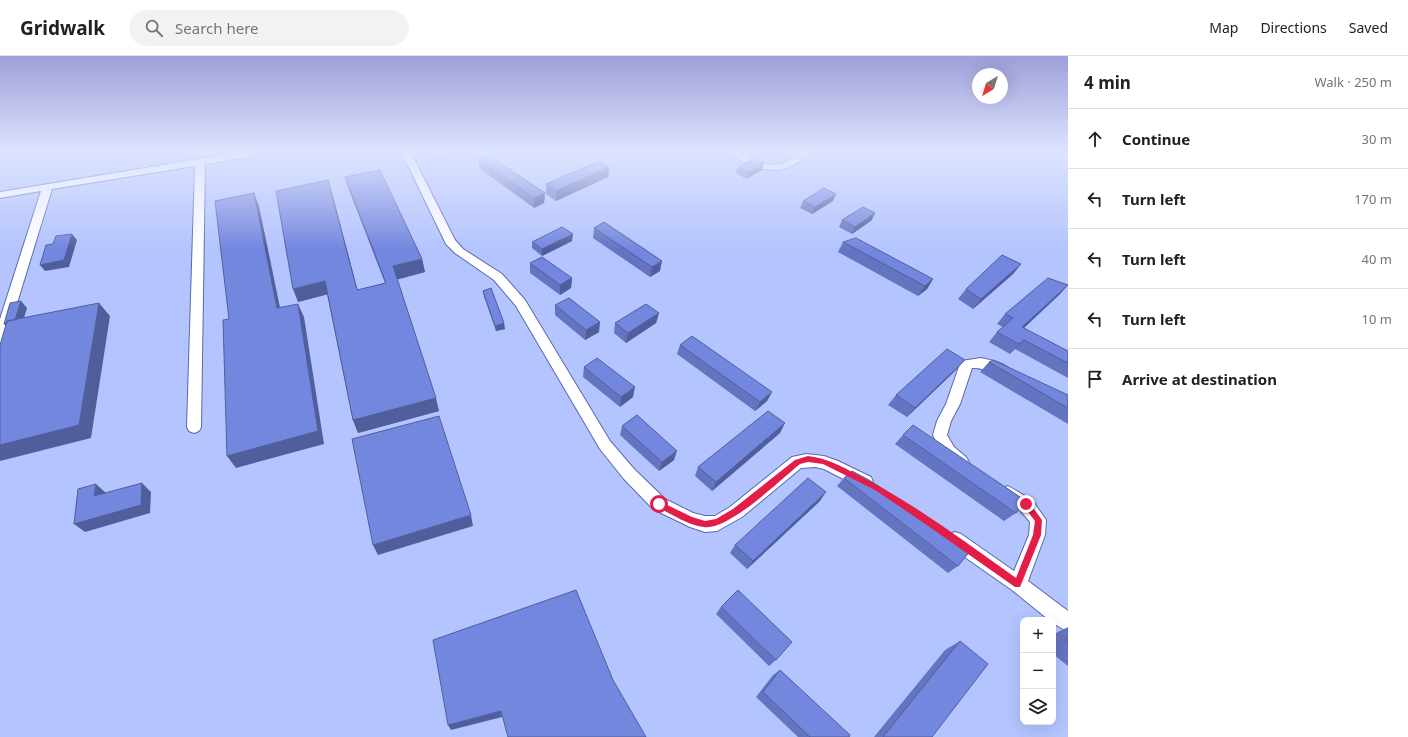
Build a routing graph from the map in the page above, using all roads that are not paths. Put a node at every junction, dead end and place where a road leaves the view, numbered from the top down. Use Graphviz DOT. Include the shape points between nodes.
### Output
graph roads {
  1 [pos="68,185"];
  2 [pos="200,185"];
  3 [pos="422,185"];
  4 [pos="48,188"];
  5 [pos="0,195"];
  6 [pos="0,339"];
  7 [pos="1020,379"];
  8 [pos="194,427"];
  9 [pos="973,471"];
  10 [pos="993,484"];
  11 [pos="877,488"];
  12 [pos="942,531"];
  13 [pos="1018,584"];
  14 [pos="1068,623"];
  1 -- 4 [label="street"];
  2 -- 8 [label="street"];
  3 -- 11 [label="street" via="450,242 498,277 522,303 605,445 659,504 690,520 705,524 717,523 736,512 797,462 808,459 824,461"];
  4 -- 5 [label="street"];
  4 -- 6 [label="street"];
  7 -- 9 [label="street" via="988,364 978,362 966,365 940,435 949,451"];
  10 -- 13 [label="street" via="1026,504 1038,520 1037,535"];
  12 -- 13 [label="street"];
  13 -- 14 [label="street"];
}
